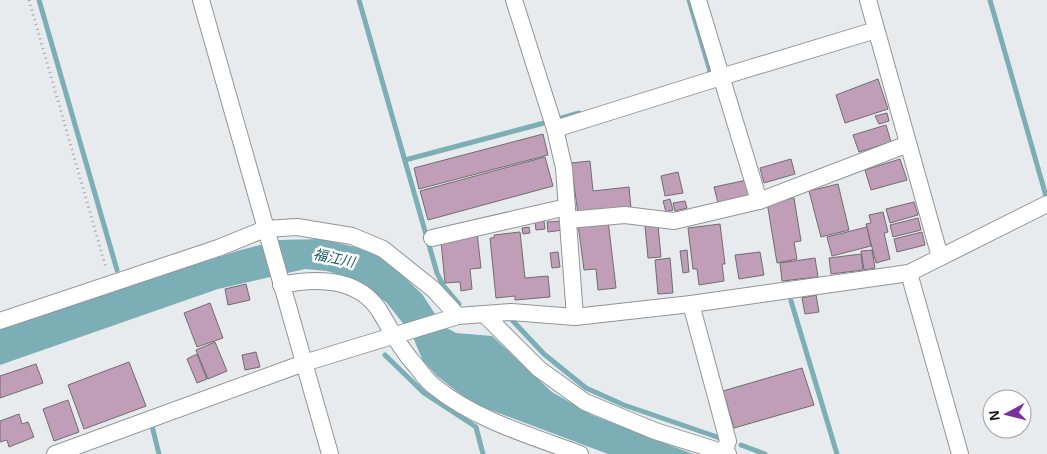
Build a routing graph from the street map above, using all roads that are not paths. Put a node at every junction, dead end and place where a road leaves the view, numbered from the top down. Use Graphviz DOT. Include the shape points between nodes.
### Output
graph roads {
  1 [pos="201,0"];
  2 [pos="514,0"];
  3 [pos="698,0"];
  4 [pos="868,0"];
  5 [pos="876,30"];
  6 [pos="721,76"];
  7 [pos="555,130"];
  8 [pos="908,144"];
  9 [pos="759,201"];
  10 [pos="1047,204"];
  11 [pos="567,213"];
  12 [pos="265,231"];
  13 [pos="432,238"];
  14 [pos="940,257"];
  15 [pos="909,273"];
  16 [pos="281,282"];
  17 [pos="691,304"];
  18 [pos="484,314"];
  19 [pos="456,317"];
  20 [pos="575,317"];
  21 [pos="0,321"];
  22 [pos="394,334"];
  23 [pos="304,363"];
  24 [pos="726,453"];
  25 [pos="55,454"];
  26 [pos="330,454"];
  27 [pos="580,454"];
  28 [pos="960,454"];
  1 -- 12 [label="street"];
  2 -- 7 [label="street"];
  3 -- 6 [label="street"];
  4 -- 5 [label="street"];
  5 -- 6 [label="street"];
  5 -- 8 [label="street"];
  6 -- 7 [label="street"];
  6 -- 9 [label="street"];
  7 -- 11 [label="street" via="564,168"];
  8 -- 9 [label="street"];
  8 -- 14 [label="street"];
  9 -- 11 [label="street" via="674,220"];
  10 -- 14 [label="street"];
  11 -- 13 [label="street"];
  11 -- 20 [label="street"];
  12 -- 16 [label="street"];
  12 -- 19 [label="street" via="297,227 321,230 352,236 383,249 433,289"];
  12 -- 21 [label="street"];
  14 -- 15 [label="street"];
  15 -- 17 [label="street"];
  15 -- 28 [label="street"];
  16 -- 22 [label="street" via="324,280 342,284 378,308"];
  16 -- 23 [label="street"];
  17 -- 20 [label="street"];
  17 -- 24 [label="street" via="728,440"];
  18 -- 19 [label="street"];
  18 -- 20 [label="street" via="511,312"];
  18 -- 24 [label="street" via="539,369 585,402 655,431"];
  19 -- 22 [label="street"];
  22 -- 23 [label="street"];
  22 -- 27 [label="street" via="406,356 434,387 477,414"];
  23 -- 25 [label="street"];
  23 -- 26 [label="street"];
}
